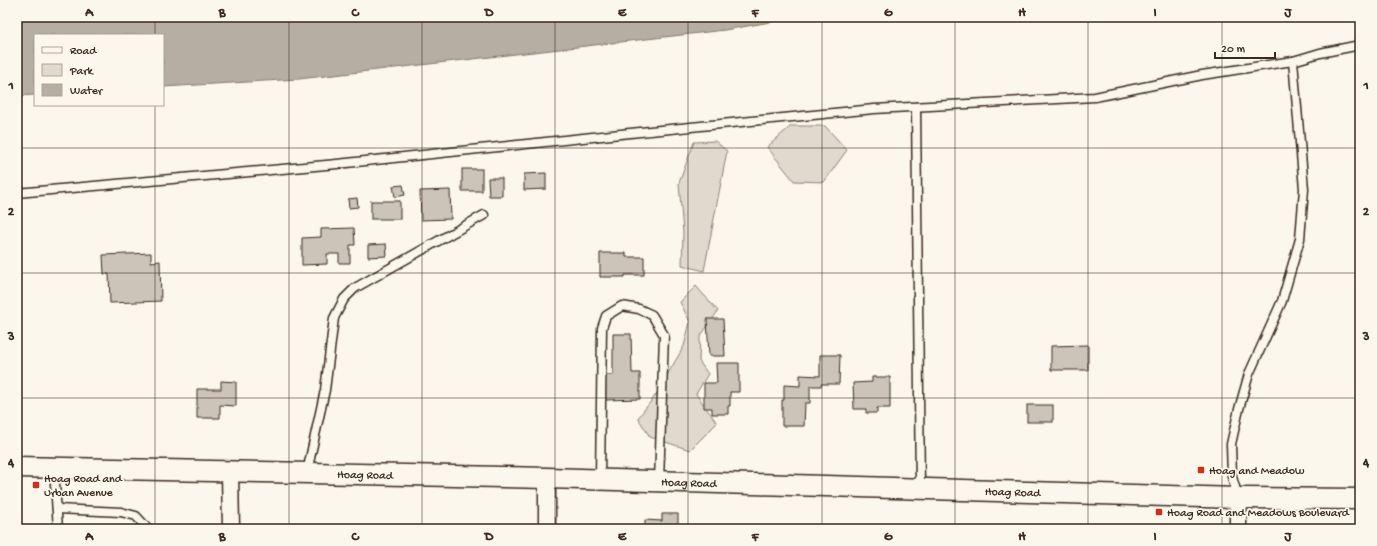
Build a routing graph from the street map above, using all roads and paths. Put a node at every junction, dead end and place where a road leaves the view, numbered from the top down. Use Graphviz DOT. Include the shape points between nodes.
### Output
graph roads {
  1 [pos="1360,45"];
  2 [pos="1293,61"];
  3 [pos="916,107"];
  4 [pos="17,193"];
  5 [pos="484,215"];
  6 [pos="17,466"];
  7 [pos="54,467"];
  8 [pos="230,471"];
  9 [pos="307,472"];
  10 [pos="547,478"];
  11 [pos="600,479"];
  12 [pos="659,481"];
  13 [pos="920,488"];
  14 [pos="1238,498"];
  15 [pos="1360,499"];
  16 [pos="57,509"];
  17 [pos="58,529"];
  18 [pos="148,529"];
  19 [pos="231,529"];
  20 [pos="547,529"];
  21 [pos="1238,529"];
  1 -- 2 [label="lane"];
  2 -- 3 [label="lane" via="1202,75 1095,97"];
  2 -- 14 [label="lane" via="1304,189 1300,239 1282,300 1249,374 1239,409 1231,444 1232,477"];
  3 -- 4 [label="lane"];
  3 -- 13 [label="lane"];
  5 -- 9 [label="lane" via="355,288 344,299 334,318 325,390"];
  6 -- 7 [label="street, Hoag Road"];
  7 -- 8 [label="street, Hoag Road"];
  7 -- 16 [label="lane"];
  8 -- 9 [label="street, Hoag Road"];
  8 -- 19 [label="street"];
  9 -- 10 [label="street, Hoag Road"];
  10 -- 11 [label="street, Hoag Road"];
  10 -- 20 [label="street"];
  11 -- 12 [label="street, Hoag Road"];
  11 -- 12 [label="lane" via="602,328 606,316 622,306 639,309 652,315 664,335"];
  12 -- 13 [label="street, Hoag Road"];
  13 -- 14 [label="street, Hoag Road"];
  14 -- 15 [label="street, Hoag Road"];
  14 -- 21 [label="street"];
  16 -- 17 [label="lane"];
  16 -- 18 [label="lane" via="121,512 136,516"];
}
